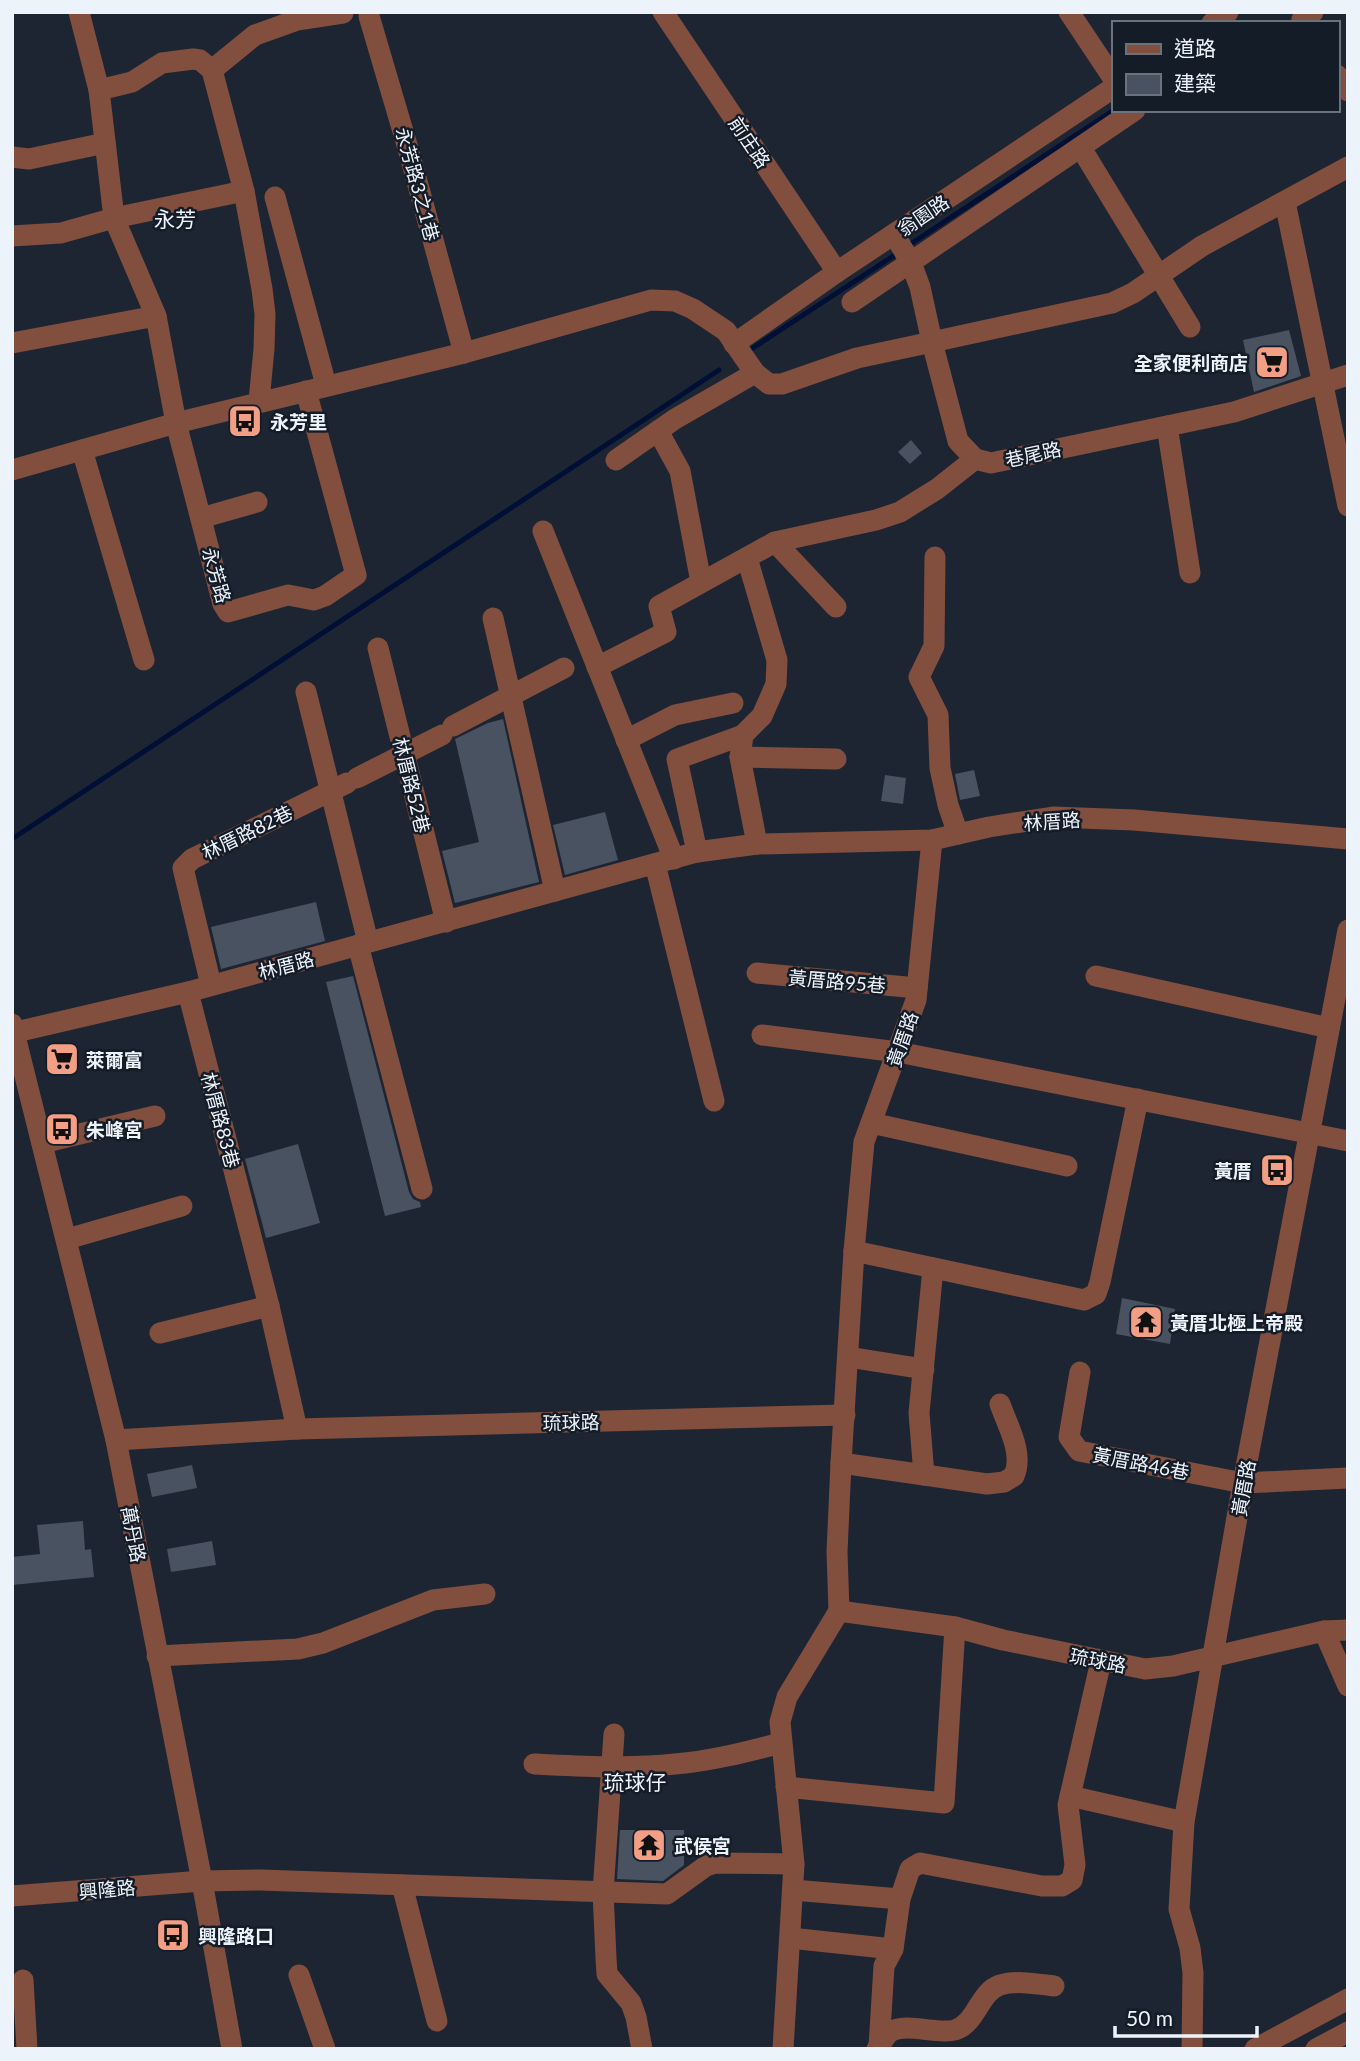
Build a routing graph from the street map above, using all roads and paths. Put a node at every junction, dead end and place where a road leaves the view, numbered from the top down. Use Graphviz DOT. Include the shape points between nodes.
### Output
graph roads {
  1 [pos="79,12"];
  2 [pos="663,12"];
  3 [pos="1069,12"];
  4 [pos="343,13"];
  5 [pos="369,16"];
  6 [pos="212,70"];
  7 [pos="1112,76"];
  8 [pos="1112,89"];
  9 [pos="99,90"];
  10 [pos="1132,112"];
  11 [pos="105,143"];
  12 [pos="1081,148"];
  13 [pos="12,157"];
  14 [pos="1348,167"];
  15 [pos="244,191"];
  16 [pos="275,197"];
  17 [pos="1285,201"];
  18 [pos="114,218"];
  19 [pos="894,234"];
  20 [pos="12,236"];
  21 [pos="911,263"];
  22 [pos="837,272"];
  23 [pos="1159,276"];
  24 [pos="852,302"];
  25 [pos="156,316"];
  26 [pos="1190,327"];
  27 [pos="932,342"];
  28 [pos="12,343"];
  29 [pos="734,344"];
  30 [pos="464,353"];
  31 [pos="755,373"];
  32 [pos="1348,375"];
  33 [pos="1324,384"];
  34 [pos="316,388"];
  35 [pos="259,401"];
  36 [pos="176,423"];
  37 [pos="1167,426"];
  38 [pos="658,431"];
  39 [pos="82,450"];
  40 [pos="975,458"];
  41 [pos="616,460"];
  42 [pos="12,470"];
  43 [pos="257,502"];
  44 [pos="1348,506"];
  45 [pos="201,518"];
  46 [pos="543,531"];
  47 [pos="775,542"];
  48 [pos="935,557"];
  49 [pos="747,558"];
  50 [pos="1191,573"];
  51 [pos="701,582"];
  52 [pos="836,607"];
  53 [pos="493,618"];
  54 [pos="378,648"];
  55 [pos="144,660"];
  56 [pos="597,667"];
  57 [pos="564,668"];
  58 [pos="306,692"];
  59 [pos="510,696"];
  60 [pos="733,703"];
  61 [pos="743,735"];
  62 [pos="626,740"];
  63 [pos="405,754"];
  64 [pos="740,757"];
  65 [pos="836,759"];
  66 [pos="345,784"];
  67 [pos="958,834"];
  68 [pos="1347,836"];
  69 [pos="932,841"];
  70 [pos="757,844"];
  71 [pos="697,852"];
  72 [pos="665,861"];
  73 [pos="555,891"];
  74 [pos="446,922"];
  75 [pos="1348,930"];
  76 [pos="363,944"];
  77 [pos="757,973"];
  78 [pos="1097,976"];
  79 [pos="211,985"];
  80 [pos="917,988"];
  81 [pos="188,992"];
  82 [pos="14,1028"];
  83 [pos="1329,1028"];
  84 [pos="762,1035"];
  85 [pos="898,1052"];
  86 [pos="1138,1099"];
  87 [pos="715,1101"];
  88 [pos="155,1116"];
  89 [pos="871,1123"];
  90 [pos="1309,1133"];
  91 [pos="1348,1141"];
  92 [pos="42,1143"];
  93 [pos="1067,1166"];
  94 [pos="422,1189"];
  95 [pos="183,1206"];
  96 [pos="67,1239"];
  97 [pos="854,1251"];
  98 [pos="933,1268"];
  99 [pos="269,1306"];
  100 [pos="160,1333"];
  101 [pos="848,1357"];
  102 [pos="924,1369"];
  103 [pos="1080,1372"];
  104 [pos="1000,1404"];
  105 [pos="845,1415"];
  106 [pos="297,1429"];
  107 [pos="116,1440"];
  108 [pos="841,1463"];
  109 [pos="924,1475"];
  110 [pos="1348,1478"];
  111 [pos="1243,1483"];
  112 [pos="485,1594"];
  113 [pos="839,1611"];
  114 [pos="955,1627"];
  115 [pos="1347,1628"];
  116 [pos="1324,1631"];
  117 [pos="158,1656"];
  118 [pos="1213,1657"];
  119 [pos="1101,1661"];
  120 [pos="1348,1686"];
  121 [pos="614,1734"];
  122 [pos="782,1743"];
  123 [pos="534,1764"];
  124 [pos="612,1767"];
  125 [pos="786,1787"];
  126 [pos="1070,1796"];
  127 [pos="1184,1822"];
  128 [pos="794,1864"];
  129 [pos="202,1881"];
  130 [pos="402,1885"];
  131 [pos="793,1890"];
  132 [pos="603,1892"];
  133 [pos="12,1896"];
  134 [pos="900,1899"];
  135 [pos="790,1938"];
  136 [pos="893,1950"];
  137 [pos="299,1975"];
  138 [pos="23,1980"];
  139 [pos="1054,1986"];
  140 [pos="1348,1999"];
  141 [pos="438,2021"];
  142 [pos="1348,2032"];
  143 [pos="878,2048"];
  144 [pos="27,2049"];
  145 [pos="232,2049"];
  146 [pos="325,2049"];
  147 [pos="642,2049"];
  148 [pos="783,2049"];
  149 [pos="1192,2049"];
  150 [pos="1255,2049"];
  151 [pos="1316,2049"];
  1 -- 9 [label="street, 永芳路"];
  2 -- 22 [label="street, 前庄路"];
  3 -- 7 [label="street"];
  4 -- 6 [label="street" via="297,20 255,35"];
  5 -- 30 [label="street, 永芳路3之1巷"];
  6 -- 9 [label="street" via="192,59 162,63 132,82"];
  6 -- 15 [label="street"];
  8 -- 19 [label="street, 翁園路"];
  9 -- 11 [label="street, 永芳路"];
  10 -- 12 [label="street"];
  11 -- 13 [label="street" via="29,159"];
  11 -- 18 [label="street, 永芳路"];
  12 -- 21 [label="street"];
  12 -- 23 [label="street"];
  14 -- 17 [label="street"];
  15 -- 18 [label="street"];
  15 -- 35 [label="street" via="265,314"];
  16 -- 34 [label="street"];
  17 -- 23 [label="street" via="1202,246"];
  17 -- 33 [label="street"];
  18 -- 20 [label="street" via="61,233"];
  18 -- 25 [label="street, 永芳路"];
  19 -- 21 [label="street"];
  19 -- 22 [label="street, 翁園路"];
  21 -- 24 [label="street"];
  21 -- 27 [label="street"];
  22 -- 29 [label="street, 翁園路"];
  23 -- 26 [label="street"];
  23 -- 27 [label="street" via="1112,303"];
  25 -- 28 [label="street"];
  25 -- 36 [label="street, 永芳路"];
  27 -- 31 [label="street" via="857,358 782,384 769,384"];
  27 -- 40 [label="street" via="958,441"];
  29 -- 30 [label="street" via="726,331 693,309 674,300 652,300"];
  29 -- 31 [label="street"];
  30 -- 34 [label="street"];
  31 -- 38 [label="street"];
  32 -- 33 [label="street, 巷尾路"];
  33 -- 37 [label="street, 巷尾路" via="1234,412"];
  33 -- 44 [label="street"];
  34 -- 35 [label="street"];
  34 -- 45 [label="street, 永芳路" via="356,575 314,600 288,595 228,612"];
  35 -- 36 [label="street"];
  36 -- 39 [label="street"];
  36 -- 45 [label="street, 永芳路"];
  37 -- 40 [label="street, 巷尾路" via="991,463"];
  37 -- 50 [label="street"];
  38 -- 41 [label="street"];
  38 -- 51 [label="street" via="680,471"];
  39 -- 42 [label="street"];
  39 -- 55 [label="street"];
  40 -- 47 [label="street" via="900,512"];
  43 -- 45 [label="street"];
  46 -- 56 [label="street"];
  47 -- 49 [label="street"];
  47 -- 52 [label="street"];
  48 -- 67 [label="street" via="934,646 919,677 937,715 940,768"];
  49 -- 51 [label="street"];
  49 -- 61 [label="street" via="778,660 776,684 762,716"];
  51 -- 56 [label="street" via="659,606 666,632"];
  53 -- 59 [label="street"];
  54 -- 63 [label="street, 林厝路52巷"];
  56 -- 62 [label="street"];
  57 -- 59 [label="street"];
  58 -- 66 [label="street"];
  59 -- 63 [label="street"];
  59 -- 73 [label="street"];
  60 -- 62 [label="street" via="676,715"];
  61 -- 64 [label="street"];
  61 -- 71 [label="street" via="677,759"];
  62 -- 72 [label="street"];
  63 -- 66 [label="street"];
  63 -- 74 [label="street, 林厝路52巷"];
  64 -- 65 [label="street"];
  64 -- 70 [label="street"];
  66 -- 76 [label="street"];
  66 -- 79 [label="street, 林厝路82巷" via="192,859 183,868"];
  67 -- 68 [label="street, 林厝路" via="1054,817"];
  67 -- 69 [label="street, 林厝路"];
  69 -- 70 [label="street, 林厝路"];
  69 -- 80 [label="street, 黃厝路"];
  70 -- 71 [label="street, 林厝路"];
  71 -- 72 [label="street, 林厝路"];
  72 -- 73 [label="street, 林厝路"];
  72 -- 87 [label="street"];
  73 -- 74 [label="street, 林厝路"];
  74 -- 76 [label="street, 林厝路"];
  75 -- 83 [label="street, 黃厝路"];
  76 -- 79 [label="street, 林厝路"];
  76 -- 94 [label="street"];
  77 -- 80 [label="street, 黃厝路95巷"];
  78 -- 83 [label="street"];
  79 -- 81 [label="street, 林厝路"];
  80 -- 85 [label="street, 黃厝路"];
  81 -- 82 [label="street, 林厝路"];
  81 -- 99 [label="street, 林厝路83巷"];
  82 -- 92 [label="street, 萬丹路"];
  83 -- 90 [label="street, 黃厝路"];
  84 -- 85 [label="street"];
  85 -- 86 [label="street"];
  85 -- 89 [label="street, 黃厝路"];
  86 -- 90 [label="street"];
  86 -- 98 [label="street" via="1096,1294 1084,1300"];
  88 -- 92 [label="street"];
  89 -- 93 [label="street"];
  89 -- 97 [label="street, 黃厝路" via="864,1142"];
  90 -- 91 [label="street"];
  90 -- 111 [label="street, 黃厝路"];
  92 -- 96 [label="street, 萬丹路"];
  95 -- 96 [label="street"];
  96 -- 107 [label="street, 萬丹路"];
  97 -- 98 [label="street"];
  97 -- 101 [label="street, 黃厝路"];
  98 -- 102 [label="street"];
  99 -- 100 [label="street"];
  99 -- 106 [label="street"];
  101 -- 102 [label="street"];
  101 -- 105 [label="street, 黃厝路"];
  102 -- 109 [label="street" via="919,1413"];
  103 -- 111 [label="street, 黃厝路46巷" via="1069,1437 1079,1451"];
  104 -- 109 [label="street" via="1018,1454 1014,1476 987,1484"];
  105 -- 106 [label="street, 琉球路"];
  105 -- 108 [label="street, 黃厝路"];
  106 -- 107 [label="street, 琉球路"];
  107 -- 117 [label="street, 萬丹路"];
  108 -- 109 [label="street"];
  108 -- 113 [label="street, 黃厝路"];
  110 -- 111 [label="street, 黃厝路46巷"];
  111 -- 118 [label="street, 黃厝路"];
  112 -- 117 [label="street" via="426,1602 298,1649"];
  113 -- 114 [label="street, 琉球路"];
  113 -- 122 [label="street" via="787,1697 780,1722"];
  114 -- 119 [label="street, 琉球路"];
  114 -- 125 [label="street" via="944,1803"];
  115 -- 116 [label="street, 琉球路"];
  116 -- 118 [label="street, 琉球路"];
  116 -- 120 [label="street"];
  117 -- 129 [label="street, 萬丹路"];
  118 -- 119 [label="street, 琉球路" via="1145,1669"];
  118 -- 127 [label="street, 黃厝路"];
  119 -- 126 [label="street"];
  121 -- 124 [label="street"];
  122 -- 124 [label="street" via="674,1765"];
  122 -- 125 [label="street"];
  123 -- 124 [label="street"];
  124 -- 132 [label="street"];
  125 -- 128 [label="street"];
  126 -- 127 [label="street"];
  126 -- 134 [label="street" via="1072,1880 1062,1886 1042,1886 920,1863 910,1869"];
  127 -- 149 [label="street, 黃厝路" via="1179,1909 1193,1973"];
  128 -- 131 [label="street"];
  128 -- 132 [label="street" via="715,1863 667,1894"];
  129 -- 130 [label="street"];
  129 -- 133 [label="street, 興隆路"];
  129 -- 145 [label="street, 萬丹路"];
  130 -- 132 [label="street"];
  130 -- 141 [label="street"];
  131 -- 134 [label="street"];
  131 -- 135 [label="street"];
  132 -- 147 [label="street" via="607,1974 631,2003"];
  134 -- 136 [label="street"];
  135 -- 136 [label="street"];
  135 -- 148 [label="street"];
  136 -- 143 [label="street" via="884,1966"];
  137 -- 146 [label="street"];
  138 -- 144 [label="street"];
  139 -- 143 [label="street" via="997,1986 962,2026 954,2030 899,2029 889,2033"];
  140 -- 150 [label="street"];
  142 -- 151 [label="street"];
}
